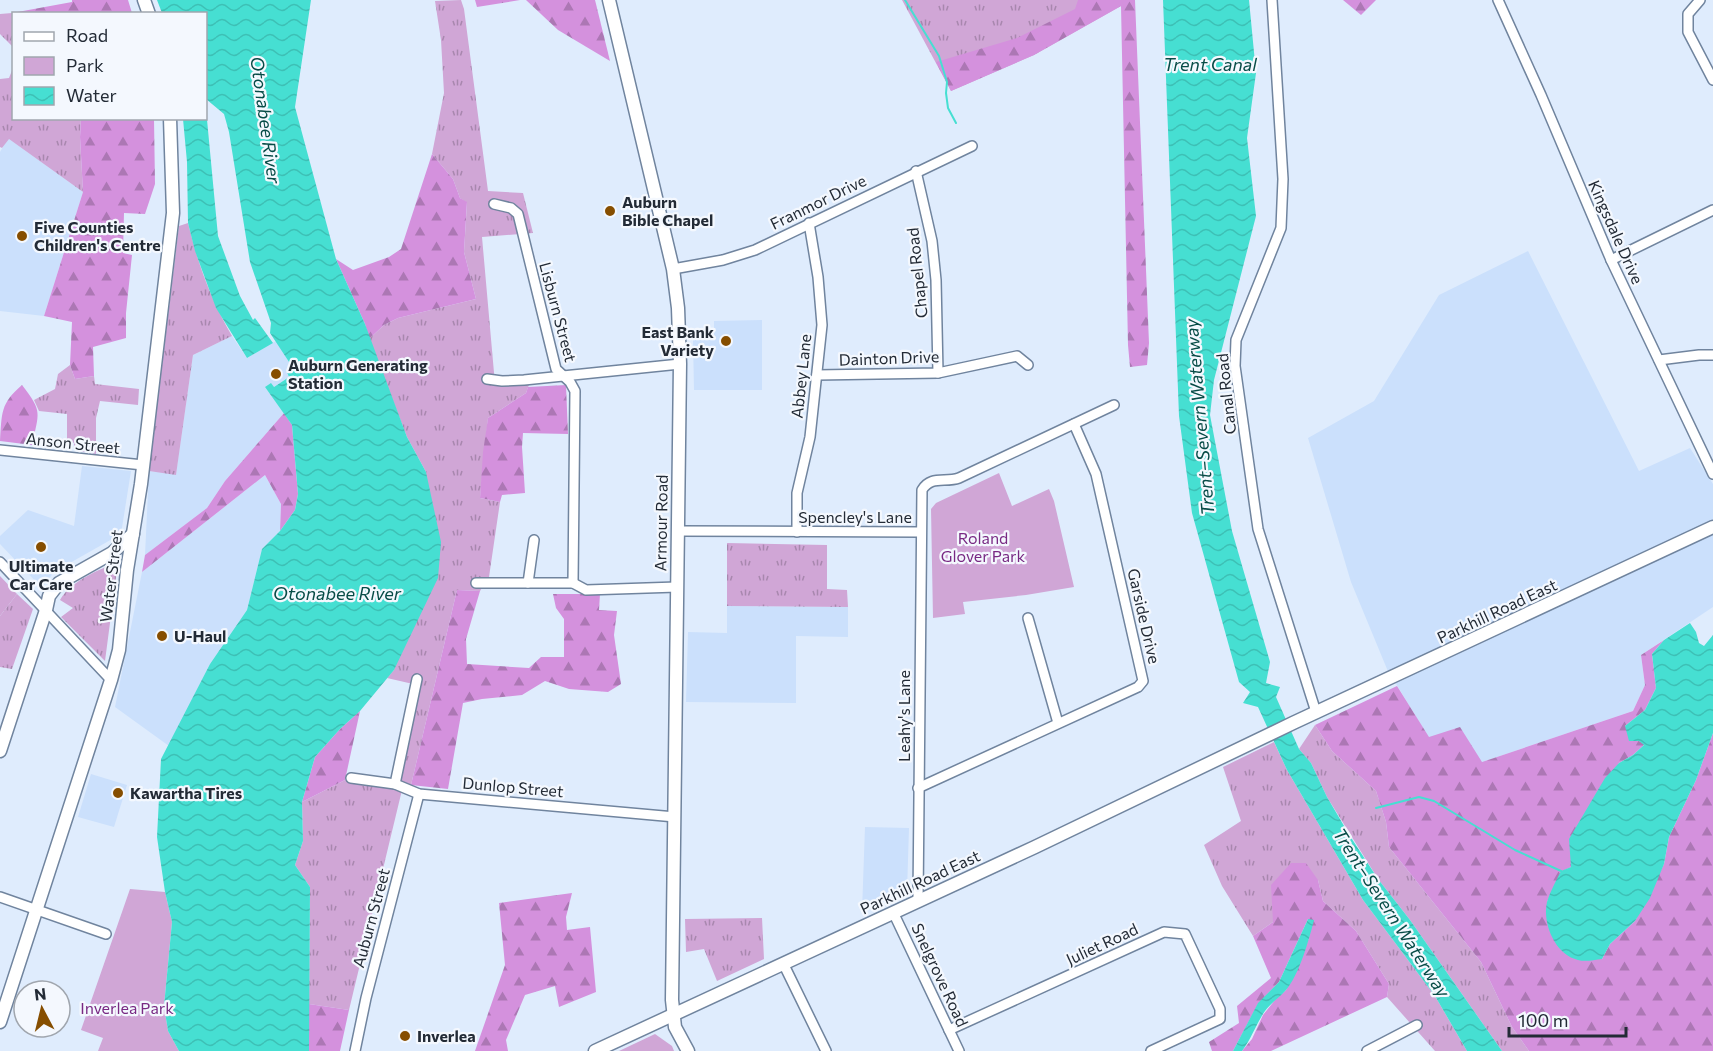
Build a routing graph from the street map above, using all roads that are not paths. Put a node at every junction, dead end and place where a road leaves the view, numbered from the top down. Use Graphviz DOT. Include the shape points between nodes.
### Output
graph roads {
  1 [pos="609,0"];
  2 [pos="1272,0"];
  3 [pos="1498,0"];
  4 [pos="1700,0"];
  5 [pos="1713,80"];
  6 [pos="170,120"];
  7 [pos="972,146"];
  8 [pos="916,171"];
  9 [pos="494,204"];
  10 [pos="1713,210"];
  11 [pos="809,223"];
  12 [pos="1611,260"];
  13 [pos="673,269"];
  14 [pos="1713,355"];
  15 [pos="1659,360"];
  16 [pos="680,364"];
  17 [pos="1028,365"];
  18 [pos="938,373"];
  19 [pos="817,375"];
  20 [pos="565,377"];
  21 [pos="487,379"];
  22 [pos="1114,405"];
  23 [pos="1074,424"];
  24 [pos="0,450"];
  25 [pos="143,465"];
  26 [pos="1713,474"];
  27 [pos="1713,527"];
  28 [pos="678,531"];
  29 [pos="797,532"];
  30 [pos="920,532"];
  31 [pos="133,534"];
  32 [pos="534,540"];
  33 [pos="112,553"];
  34 [pos="0,562"];
  35 [pos="127,570"];
  36 [pos="476,583"];
  37 [pos="528,583"];
  38 [pos="573,583"];
  39 [pos="676,587"];
  40 [pos="46,610"];
  41 [pos="1028,618"];
  42 [pos="417,679"];
  43 [pos="111,680"];
  44 [pos="1316,712"];
  45 [pos="1058,723"];
  46 [pos="0,751"];
  47 [pos="351,777"];
  48 [pos="395,784"];
  49 [pos="918,788"];
  50 [pos="419,794"];
  51 [pos="675,817"];
  52 [pos="0,897"];
  53 [pos="918,901"];
  54 [pos="37,909"];
  55 [pos="893,912"];
  56 [pos="106,934"];
  57 [pos="784,964"];
  58 [pos="673,1014"];
  59 [pos="0,1022"];
  60 [pos="1417,1025"];
  61 [pos="949,1030"];
  62 [pos="355,1051"];
  63 [pos="595,1051"];
  64 [pos="688,1051"];
  65 [pos="826,1051"];
  66 [pos="959,1051"];
  67 [pos="1151,1051"];
  68 [pos="1367,1051"];
  1 -- 13 [label="main road, Armour Road"];
  2 -- 44 [label="street, Canal Road" via="1283,180 1281,228 1236,340 1235,366 1258,529"];
  3 -- 12 [label="street, Kingsdale Drive"];
  4 -- 5 [label="street" via="1688,14 1689,32"];
  6 -- 25 [label="main road, Water Street" via="173,213"];
  7 -- 8 [label="street, Franmor Drive"];
  8 -- 11 [label="street, Franmor Drive"];
  8 -- 18 [label="street, Chapel Road" via="932,241"];
  9 -- 20 [label="street, Lisburn Street" via="518,214 549,346 556,369"];
  10 -- 12 [label="street"];
  11 -- 13 [label="street, Franmor Drive" via="755,250"];
  11 -- 19 [label="street, Abbey Lane" via="822,326"];
  12 -- 15 [label="street, Kingsdale Drive"];
  13 -- 16 [label="main road, Armour Road"];
  14 -- 15 [label="street"];
  15 -- 26 [label="street, Kingsdale Drive"];
  16 -- 20 [label="street"];
  16 -- 28 [label="main road, Armour Road"];
  17 -- 18 [label="street, Dainton Drive" via="1017,356"];
  18 -- 19 [label="street, Dainton Drive"];
  19 -- 29 [label="street, Abbey Lane" via="810,437 797,493"];
  20 -- 21 [label="street"];
  20 -- 38 [label="street, Lisburn Street" via="574,391"];
  22 -- 23 [label="street, Spencley's Lane"];
  23 -- 30 [label="street, Spencley's Lane" via="959,478 929,482 921,495"];
  23 -- 45 [label="street, Garside Drive" via="1096,474 1143,681 1138,687"];
  24 -- 25 [label="street, Anson Street"];
  25 -- 31 [label="main road, Water Street"];
  27 -- 44 [label="main road, Parkhill Road East"];
  28 -- 29 [label="street, Spencley's Lane"];
  28 -- 39 [label="main road, Armour Road"];
  29 -- 30 [label="street, Spencley's Lane"];
  30 -- 49 [label="street, Leahy's Lane"];
  31 -- 33 [label="main road"];
  31 -- 35 [label="main road, Water Street"];
  32 -- 37 [label="street"];
  33 -- 35 [label="main road"];
  33 -- 40 [label="main road" via="59,583 49,596"];
  34 -- 40 [label="street"];
  35 -- 43 [label="main road, Water Street" via="119,650"];
  36 -- 37 [label="street"];
  37 -- 38 [label="street"];
  38 -- 39 [label="street" via="586,590"];
  39 -- 51 [label="main road, Armour Road"];
  40 -- 43 [label="street"];
  40 -- 46 [label="main road"];
  41 -- 45 [label="street"];
  42 -- 48 [label="street"];
  43 -- 54 [label="main road, Water Street"];
  44 -- 53 [label="main road, Parkhill Road East"];
  45 -- 49 [label="street, Garside Drive"];
  47 -- 48 [label="street, Dunlop Street"];
  48 -- 50 [label="street, Dunlop Street"];
  49 -- 53 [label="street, Leahy's Lane"];
  50 -- 51 [label="street, Dunlop Street"];
  50 -- 62 [label="street, Auburn Street"];
  51 -- 58 [label="main road, Armour Road"];
  52 -- 54 [label="street"];
  53 -- 55 [label="main road, Parkhill Road East"];
  54 -- 56 [label="street"];
  54 -- 59 [label="main road, Water Street"];
  55 -- 57 [label="main road, Parkhill Road East"];
  55 -- 61 [label="street, Snelgrove Road"];
  57 -- 58 [label="main road, Parkhill Road East"];
  57 -- 65 [label="street"];
  58 -- 63 [label="main road, Parkhill Road East"];
  58 -- 64 [label="main road, Armour Road" via="675,1027"];
  60 -- 68 [label="street"];
  61 -- 66 [label="street, Snelgrove Road"];
  61 -- 67 [label="street, Juliet Road" via="1164,932 1185,934 1220,1009 1220,1019"];
}
